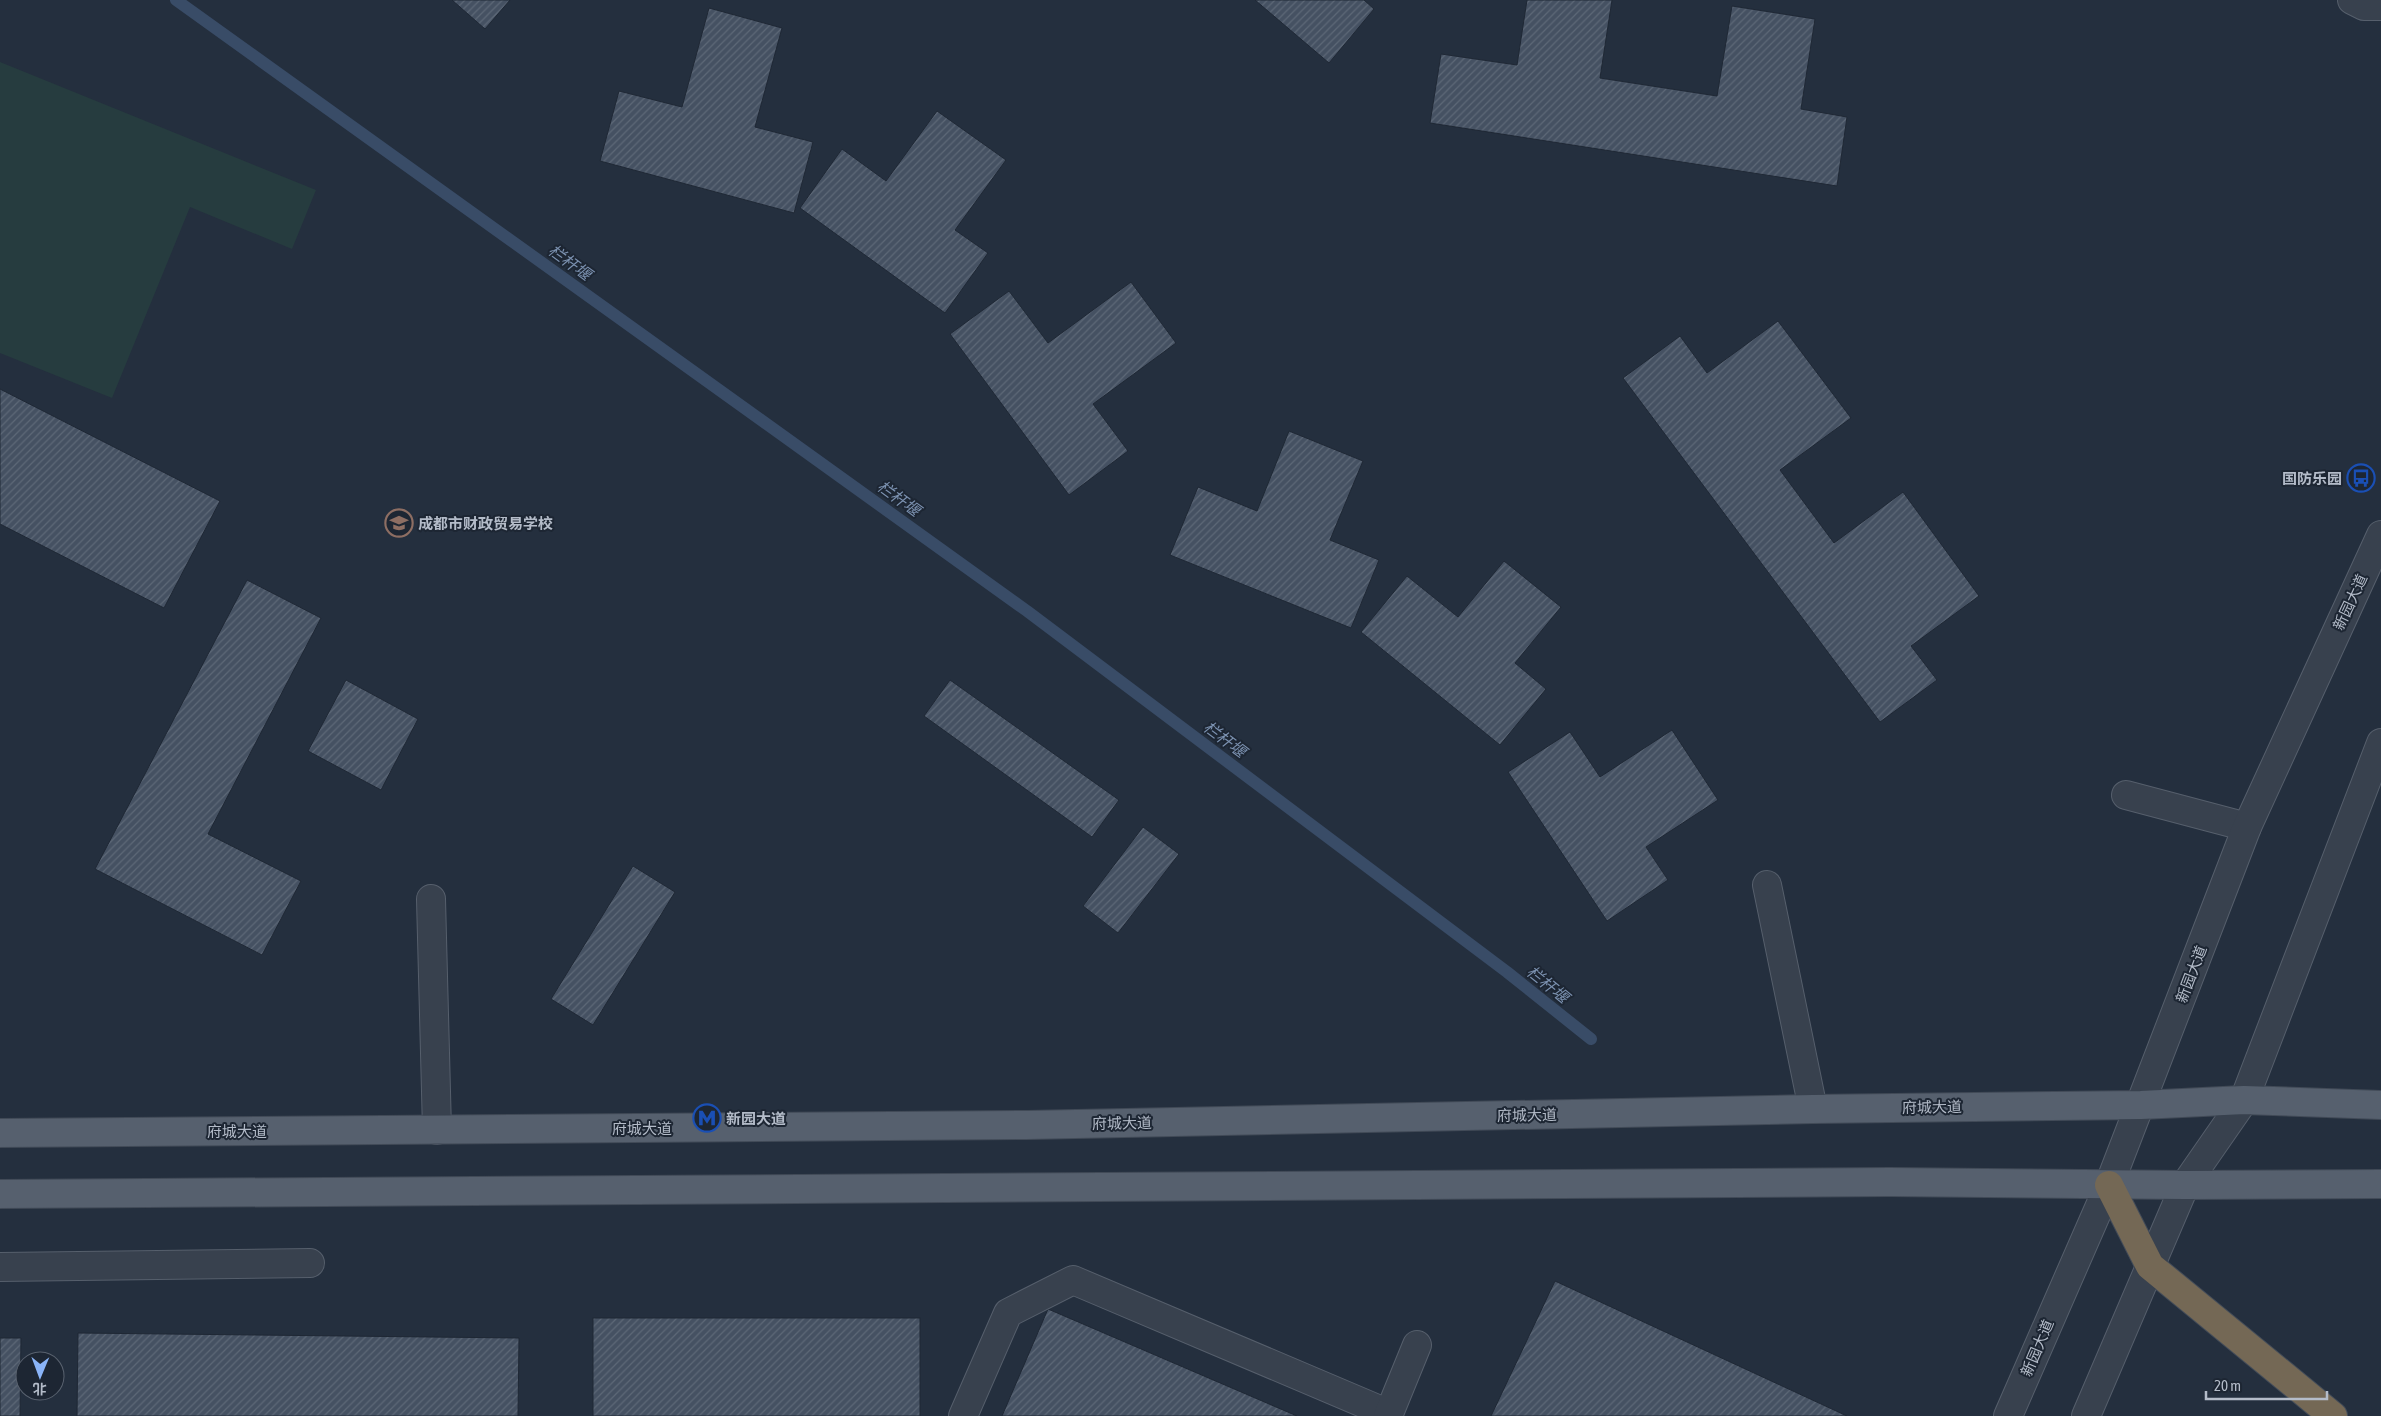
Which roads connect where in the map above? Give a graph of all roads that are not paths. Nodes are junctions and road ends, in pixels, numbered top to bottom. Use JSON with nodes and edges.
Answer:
{"nodes":[{"id":1,"x":2352,"y":0,"type":"edge"},
{"id":2,"x":2381,"y":6,"type":"edge"},
{"id":3,"x":2381,"y":535,"type":"edge"},
{"id":4,"x":2381,"y":743,"type":"edge"},
{"id":5,"x":2126,"y":795,"type":"dead end"},
{"id":6,"x":2247,"y":827,"type":"junction"},
{"id":7,"x":1767,"y":885,"type":"dead end"},
{"id":8,"x":431,"y":899,"type":"dead end"},
{"id":9,"x":2244,"y":1100,"type":"junction"},
{"id":10,"x":2141,"y":1105,"type":"junction"},
{"id":11,"x":2381,"y":1105,"type":"edge"},
{"id":12,"x":1813,"y":1109,"type":"junction"},
{"id":13,"x":437,"y":1130,"type":"junction"},
{"id":14,"x":0,"y":1133,"type":"edge"},
{"id":15,"x":2109,"y":1184,"type":"junction"},
{"id":16,"x":2381,"y":1184,"type":"edge"},
{"id":17,"x":2185,"y":1185,"type":"junction"},
{"id":18,"x":0,"y":1194,"type":"edge"},
{"id":19,"x":310,"y":1263,"type":"dead end"},
{"id":20,"x":2150,"y":1266,"type":"junction"},
{"id":21,"x":0,"y":1267,"type":"edge"},
{"id":22,"x":1417,"y":1345,"type":"dead end"},
{"id":23,"x":1389,"y":1415,"type":"edge"},
{"id":24,"x":963,"y":1416,"type":"edge"},
{"id":25,"x":2008,"y":1416,"type":"edge"},
{"id":26,"x":2086,"y":1416,"type":"edge"},
{"id":27,"x":2334,"y":1416,"type":"edge"}],
"edges":[{"from":1,"to":2,"type":"street"},
{"from":3,"to":6,"type":"street","name":"新园大道"},
{"from":4,"to":9,"type":"street"},
{"from":5,"to":6,"type":"street"},
{"from":6,"to":10,"type":"street","name":"新园大道"},
{"from":7,"to":12,"type":"street"},
{"from":8,"to":13,"type":"street"},
{"from":9,"to":10,"type":"main road","name":"府城大道"},
{"from":9,"to":11,"type":"main road","name":"府城大道"},
{"from":9,"to":17,"type":"street"},
{"from":10,"to":12,"type":"main road","name":"府城大道"},
{"from":10,"to":15,"type":"street","name":"新园大道"},
{"from":12,"to":13,"type":"main road","name":"府城大道"},
{"from":13,"to":14,"type":"main road","name":"府城大道"},
{"from":15,"to":17,"type":"main road"},
{"from":15,"to":18,"type":"main road"},
{"from":15,"to":20,"type":"highway"},
{"from":15,"to":25,"type":"street","name":"新园大道"},
{"from":16,"to":17,"type":"main road"},
{"from":17,"to":20,"type":"street"},
{"from":19,"to":21,"type":"street"},
{"from":20,"to":26,"type":"street"},
{"from":20,"to":27,"type":"highway"},
{"from":22,"to":23,"type":"street"},
{"from":23,"to":24,"type":"street"}]}
